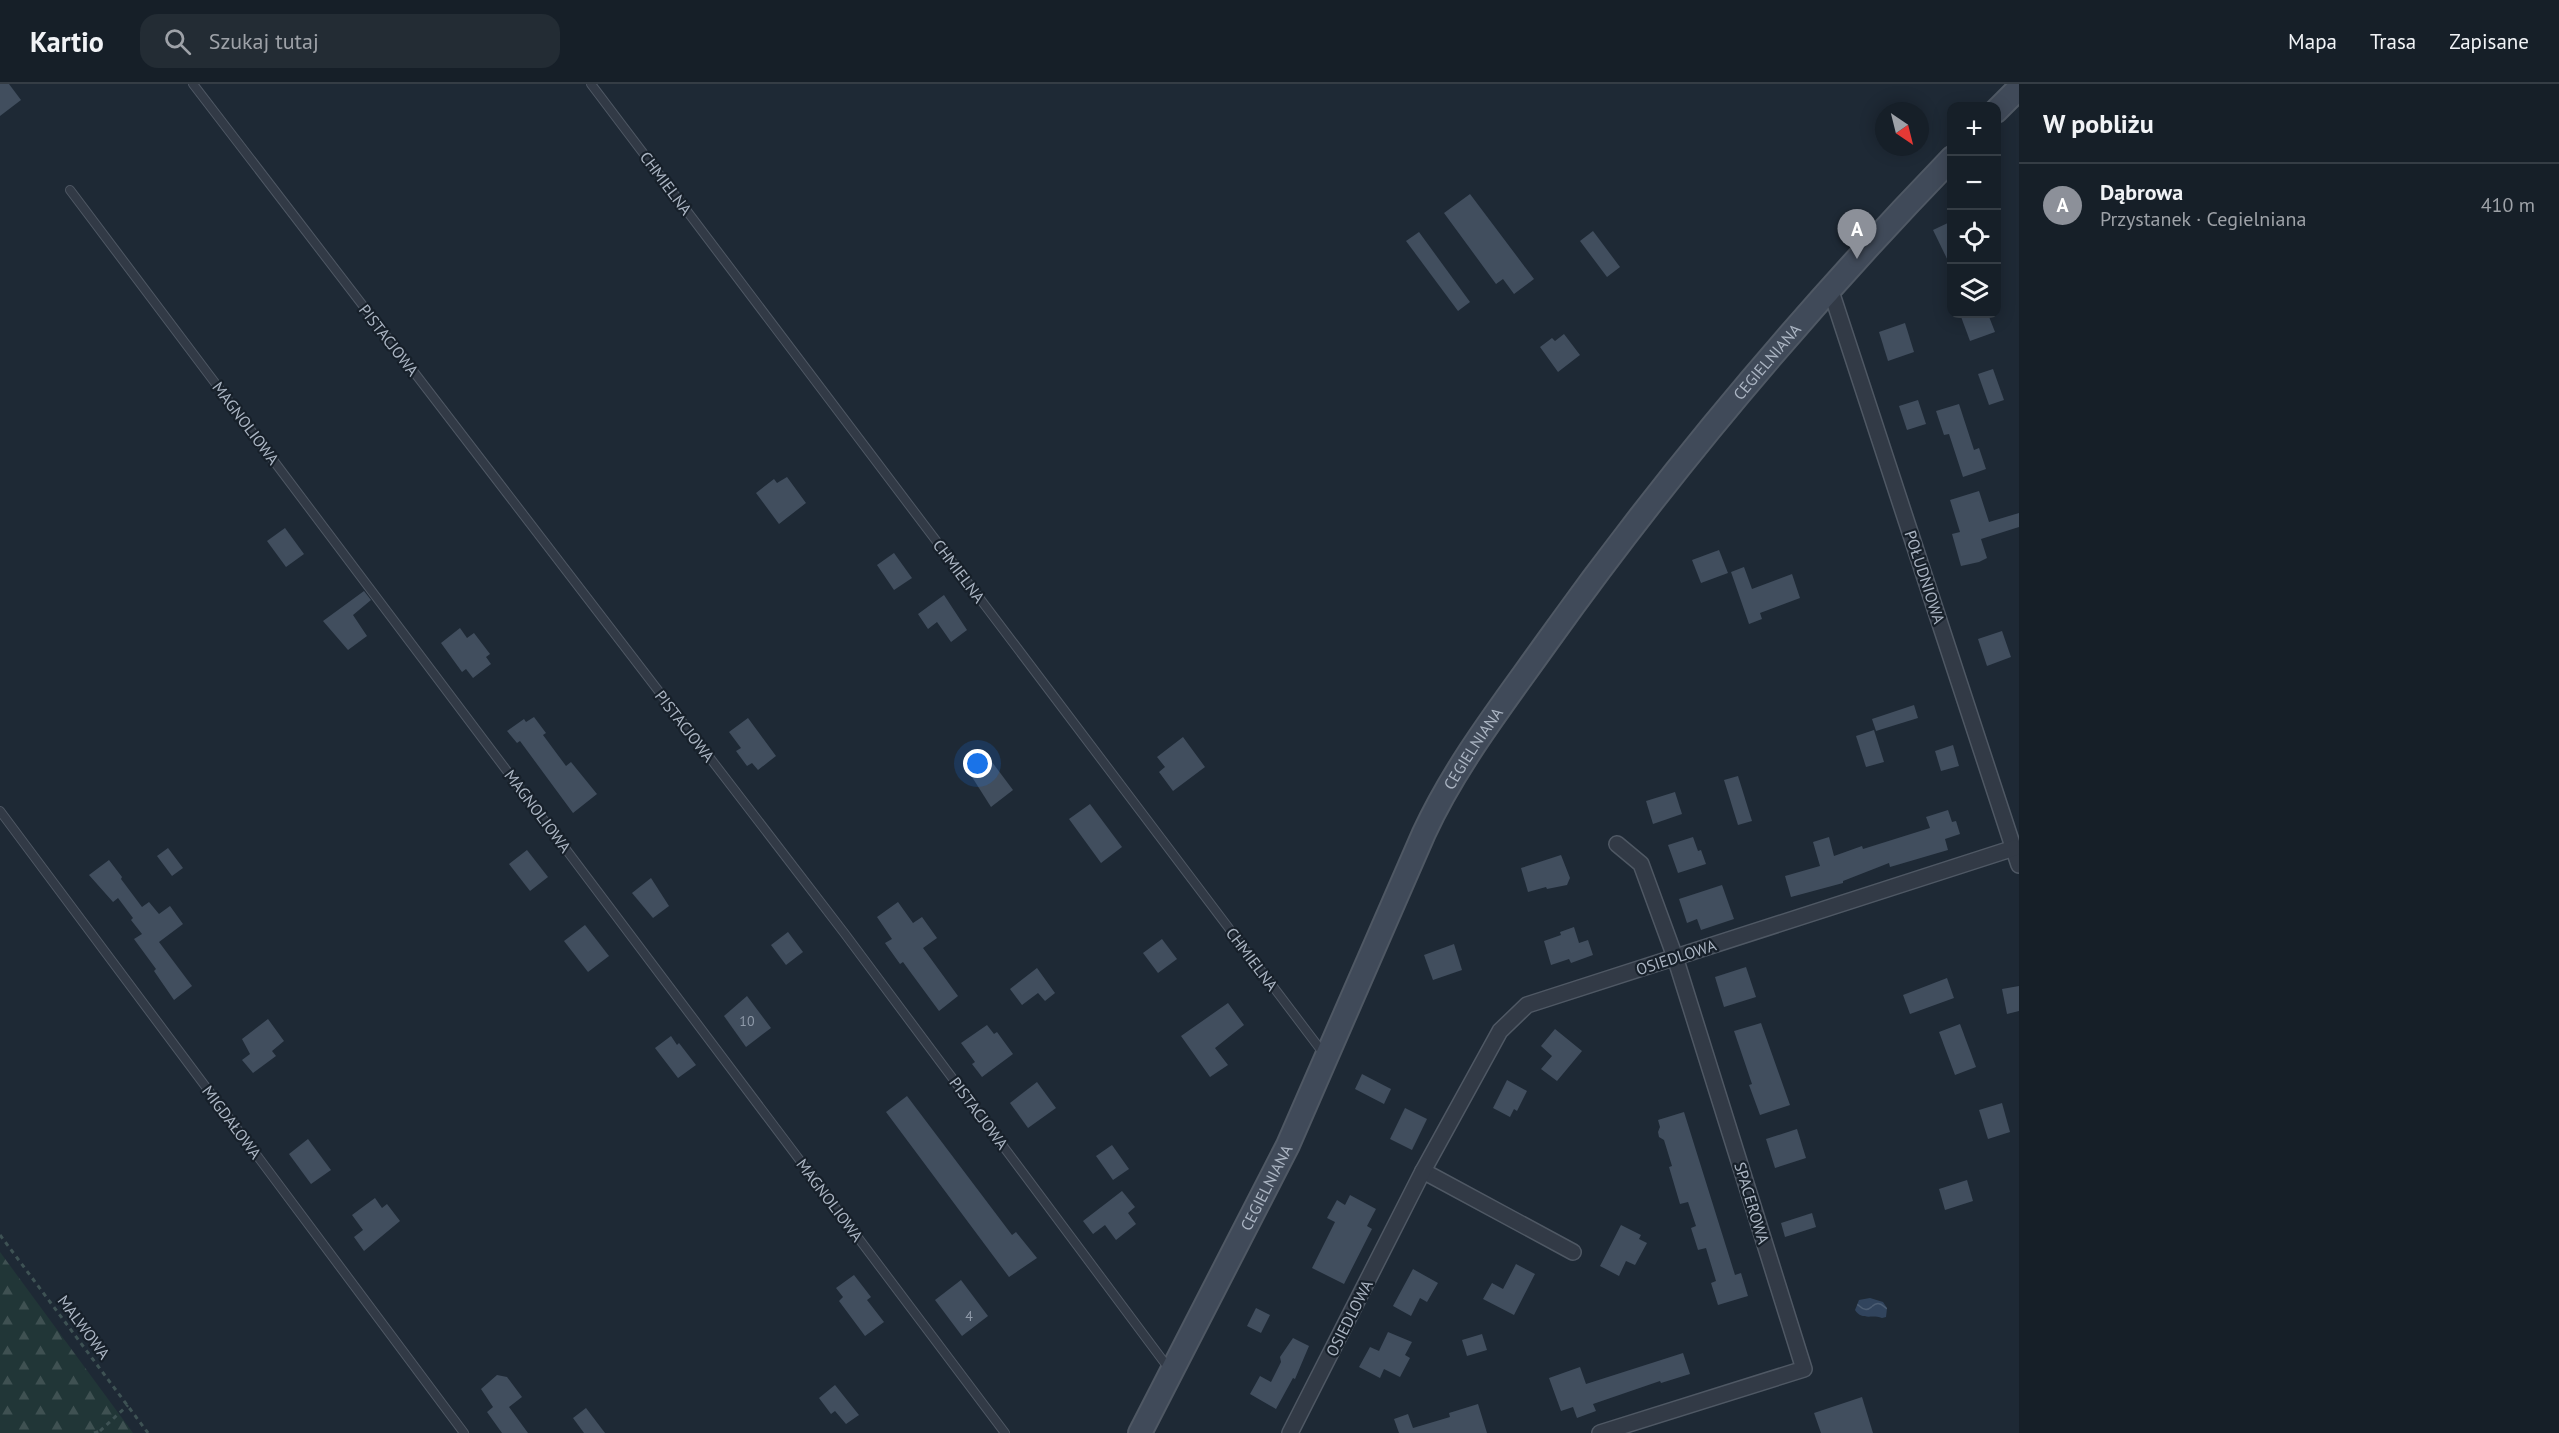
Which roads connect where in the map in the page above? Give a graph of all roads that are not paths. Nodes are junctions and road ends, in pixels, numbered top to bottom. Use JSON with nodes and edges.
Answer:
{"nodes":[{"id":1,"x":193,"y":84,"type":"edge"},
{"id":2,"x":591,"y":84,"type":"edge"},
{"id":3,"x":2019,"y":88,"type":"edge"},
{"id":4,"x":2001,"y":106,"type":"edge"},
{"id":5,"x":1947,"y":163,"type":"edge"},
{"id":6,"x":70,"y":190,"type":"dead end"},
{"id":7,"x":1830,"y":288,"type":"junction"},
{"id":8,"x":0,"y":812,"type":"edge"},
{"id":9,"x":2012,"y":819,"type":"edge"},
{"id":10,"x":1617,"y":844,"type":"dead end"},
{"id":11,"x":2013,"y":848,"type":"junction"},
{"id":12,"x":2019,"y":865,"type":"edge"},
{"id":13,"x":1675,"y":957,"type":"junction"},
{"id":14,"x":1327,"y":1058,"type":"junction"},
{"id":15,"x":1423,"y":1171,"type":"junction"},
{"id":16,"x":1573,"y":1252,"type":"dead end"},
{"id":17,"x":1172,"y":1372,"type":"junction"},
{"id":18,"x":464,"y":1433,"type":"edge"},
{"id":19,"x":1005,"y":1433,"type":"edge"},
{"id":20,"x":1140,"y":1433,"type":"edge"},
{"id":21,"x":1290,"y":1433,"type":"edge"},
{"id":22,"x":1600,"y":1433,"type":"edge"}],
"edges":[{"from":1,"to":17,"type":"lane","name":"PISTACJOWA"},
{"from":2,"to":14,"type":"lane","name":"CHMIELNA"},
{"from":3,"to":4,"type":"street"},
{"from":5,"to":7,"type":"street","name":"CEGIELNIANA"},
{"from":6,"to":19,"type":"lane","name":"MAGNOLIOWA"},
{"from":7,"to":9,"type":"street","name":"POŁUDNIOWA"},
{"from":7,"to":14,"type":"street","name":"CEGIELNIANA"},
{"from":8,"to":18,"type":"lane","name":"MIGDAŁOWA"},
{"from":9,"to":11,"type":"street","name":"POŁUDNIOWA"},
{"from":10,"to":13,"type":"street","name":"SPACEROWA"},
{"from":11,"to":12,"type":"street","name":"POŁUDNIOWA"},
{"from":11,"to":13,"type":"street","name":"OSIEDLOWA"},
{"from":13,"to":15,"type":"street","name":"OSIEDLOWA"},
{"from":13,"to":22,"type":"street","name":"SPACEROWA"},
{"from":14,"to":17,"type":"street","name":"CEGIELNIANA"},
{"from":15,"to":16,"type":"street"},
{"from":15,"to":21,"type":"street","name":"OSIEDLOWA"},
{"from":17,"to":20,"type":"street","name":"CEGIELNIANA"}]}
